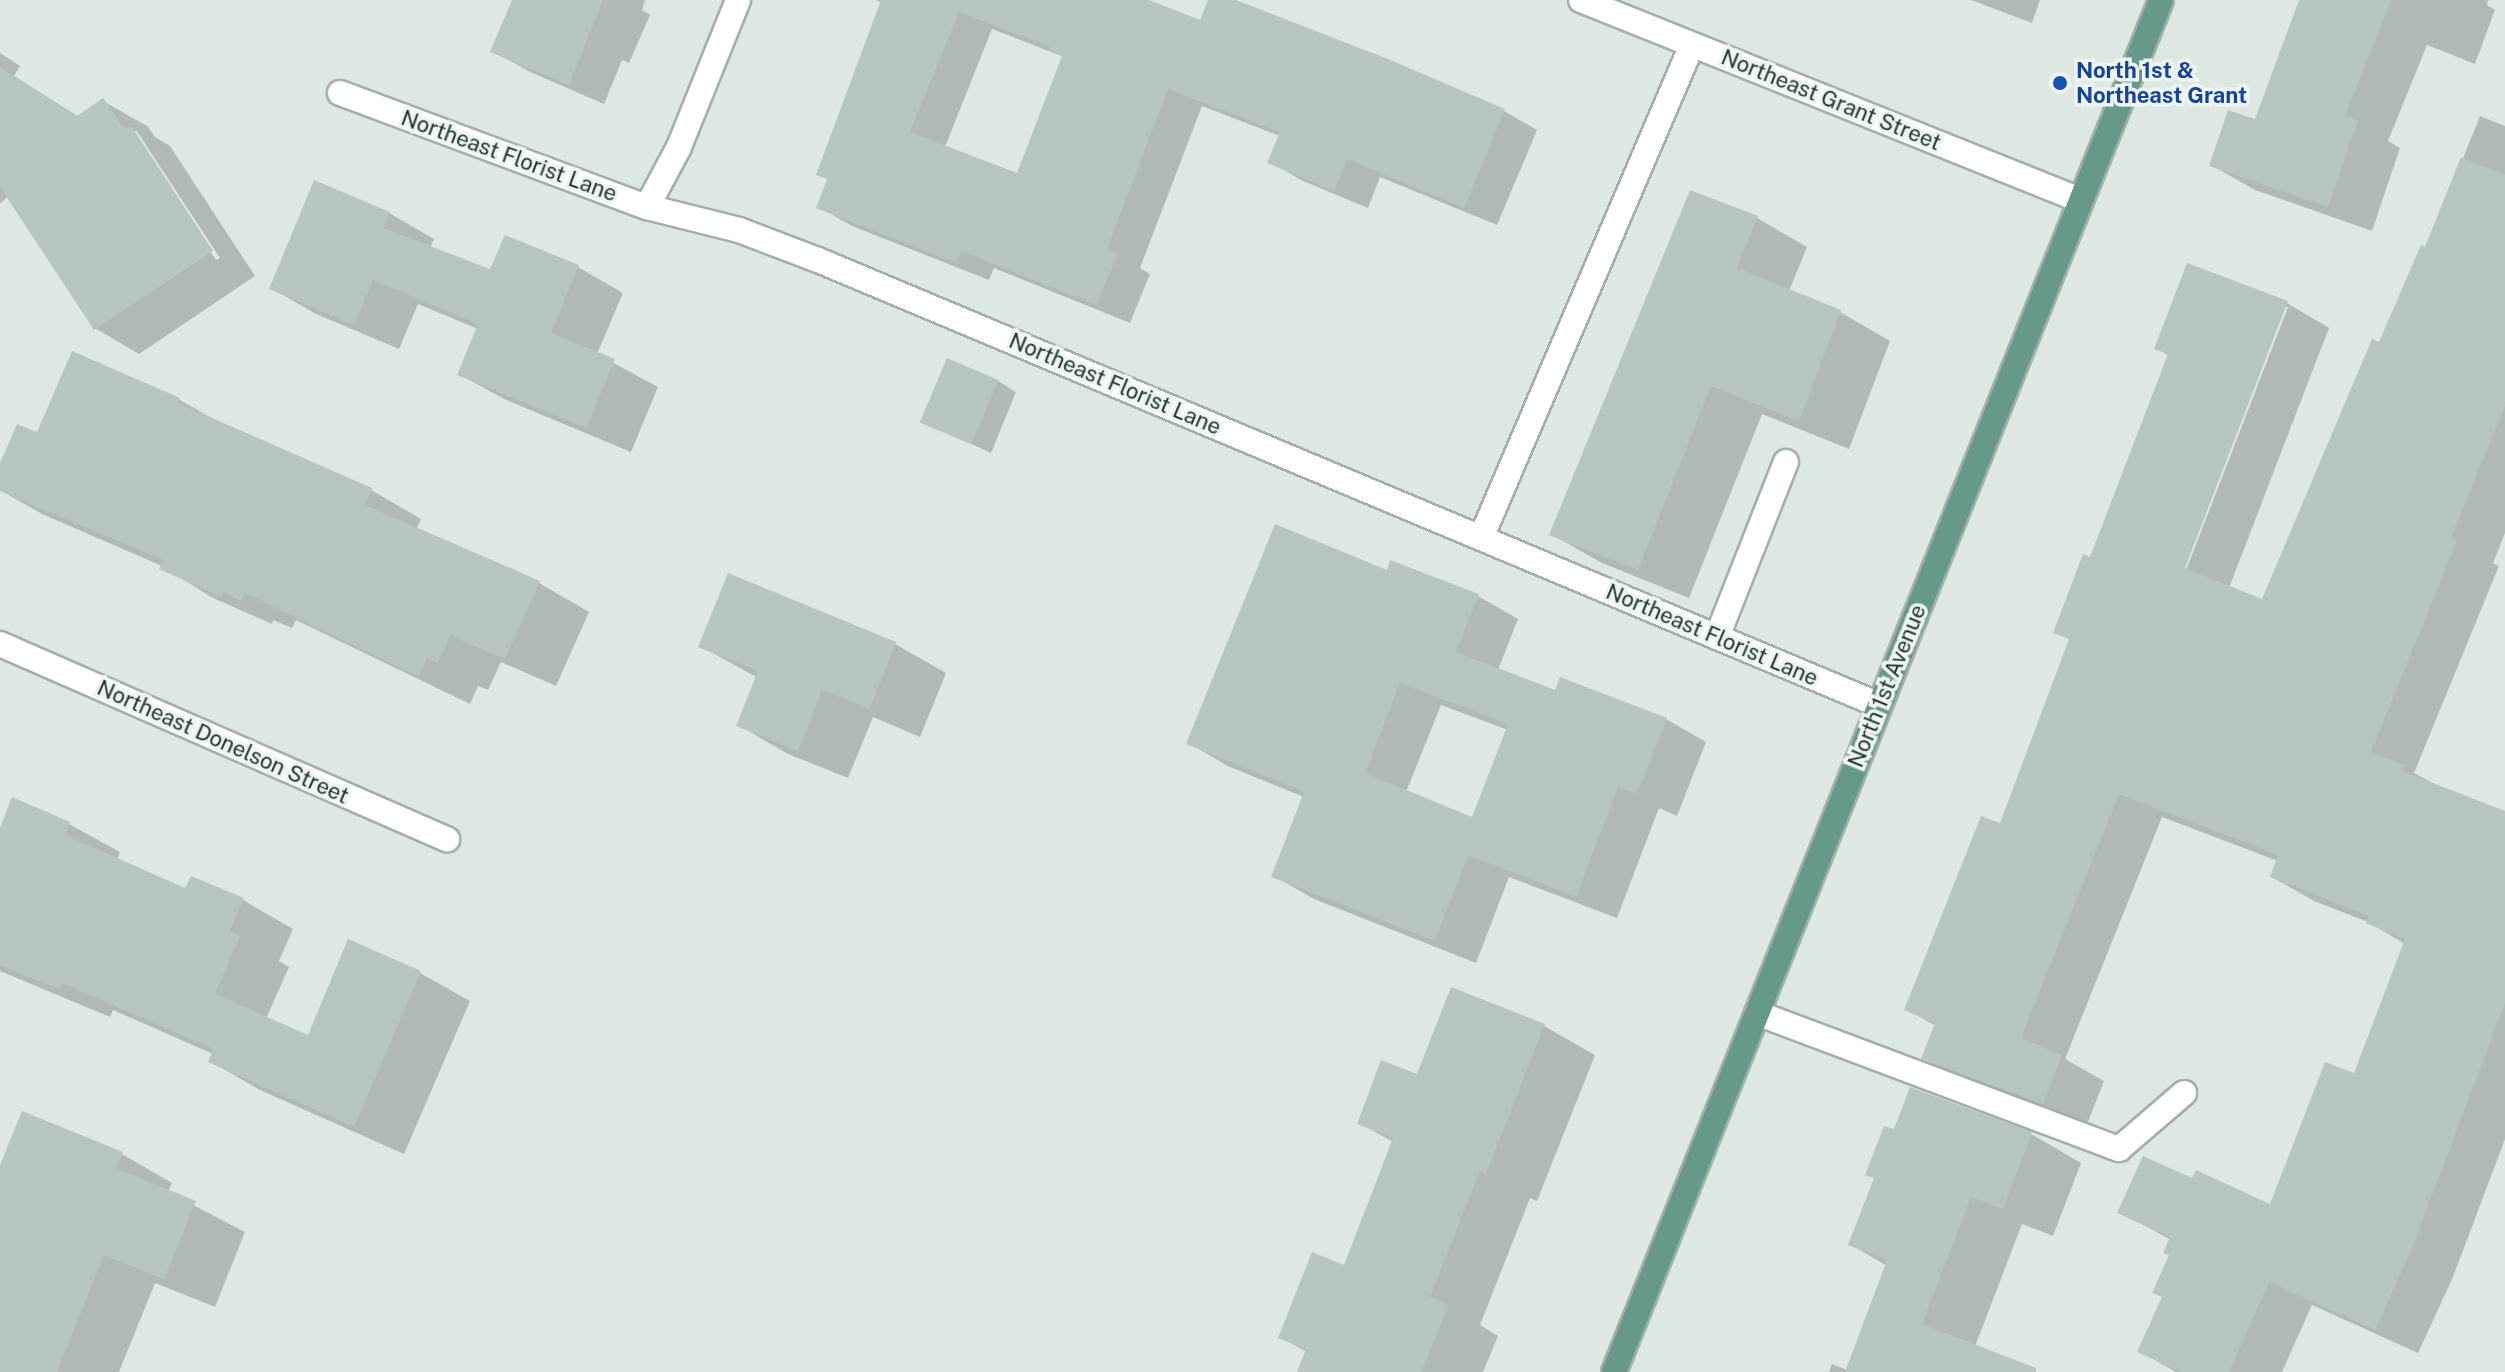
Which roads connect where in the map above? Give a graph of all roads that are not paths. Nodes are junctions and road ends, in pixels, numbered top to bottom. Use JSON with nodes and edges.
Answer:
{"nodes":[{"id":1,"x":738,"y":0,"type":"edge"},
{"id":2,"x":1581,"y":0,"type":"edge"},
{"id":3,"x":2161,"y":0,"type":"edge"},
{"id":4,"x":1692,"y":45,"type":"junction"},
{"id":5,"x":340,"y":93,"type":"dead end"},
{"id":6,"x":2080,"y":200,"type":"junction"},
{"id":7,"x":647,"y":207,"type":"junction"},
{"id":8,"x":1786,"y":462,"type":"dead end"},
{"id":9,"x":1481,"y":538,"type":"junction"},
{"id":10,"x":1717,"y":637,"type":"junction"},
{"id":11,"x":0,"y":644,"type":"edge"},
{"id":12,"x":1879,"y":705,"type":"junction"},
{"id":13,"x":447,"y":839,"type":"dead end"},
{"id":14,"x":1757,"y":1013,"type":"junction"},
{"id":15,"x":2184,"y":1093,"type":"dead end"},
{"id":16,"x":1614,"y":1372,"type":"edge"}],
"edges":[{"from":1,"to":7,"type":"street"},
{"from":2,"to":4,"type":"street","name":"Northeast Grant Street"},
{"from":3,"to":6,"type":"main road","name":"North 1st Avenue"},
{"from":4,"to":6,"type":"street","name":"Northeast Grant Street"},
{"from":4,"to":9,"type":"street"},
{"from":5,"to":7,"type":"street","name":"Northeast Florist Lane"},
{"from":6,"to":12,"type":"main road","name":"North 1st Avenue"},
{"from":7,"to":9,"type":"street","name":"Northeast Florist Lane"},
{"from":8,"to":10,"type":"street"},
{"from":9,"to":10,"type":"street","name":"Northeast Florist Lane"},
{"from":10,"to":12,"type":"street","name":"Northeast Florist Lane"},
{"from":11,"to":13,"type":"street","name":"Northeast Donelson Street"},
{"from":12,"to":14,"type":"main road","name":"North 1st Avenue"},
{"from":14,"to":15,"type":"street"},
{"from":14,"to":16,"type":"main road","name":"North 1st Avenue"}]}
